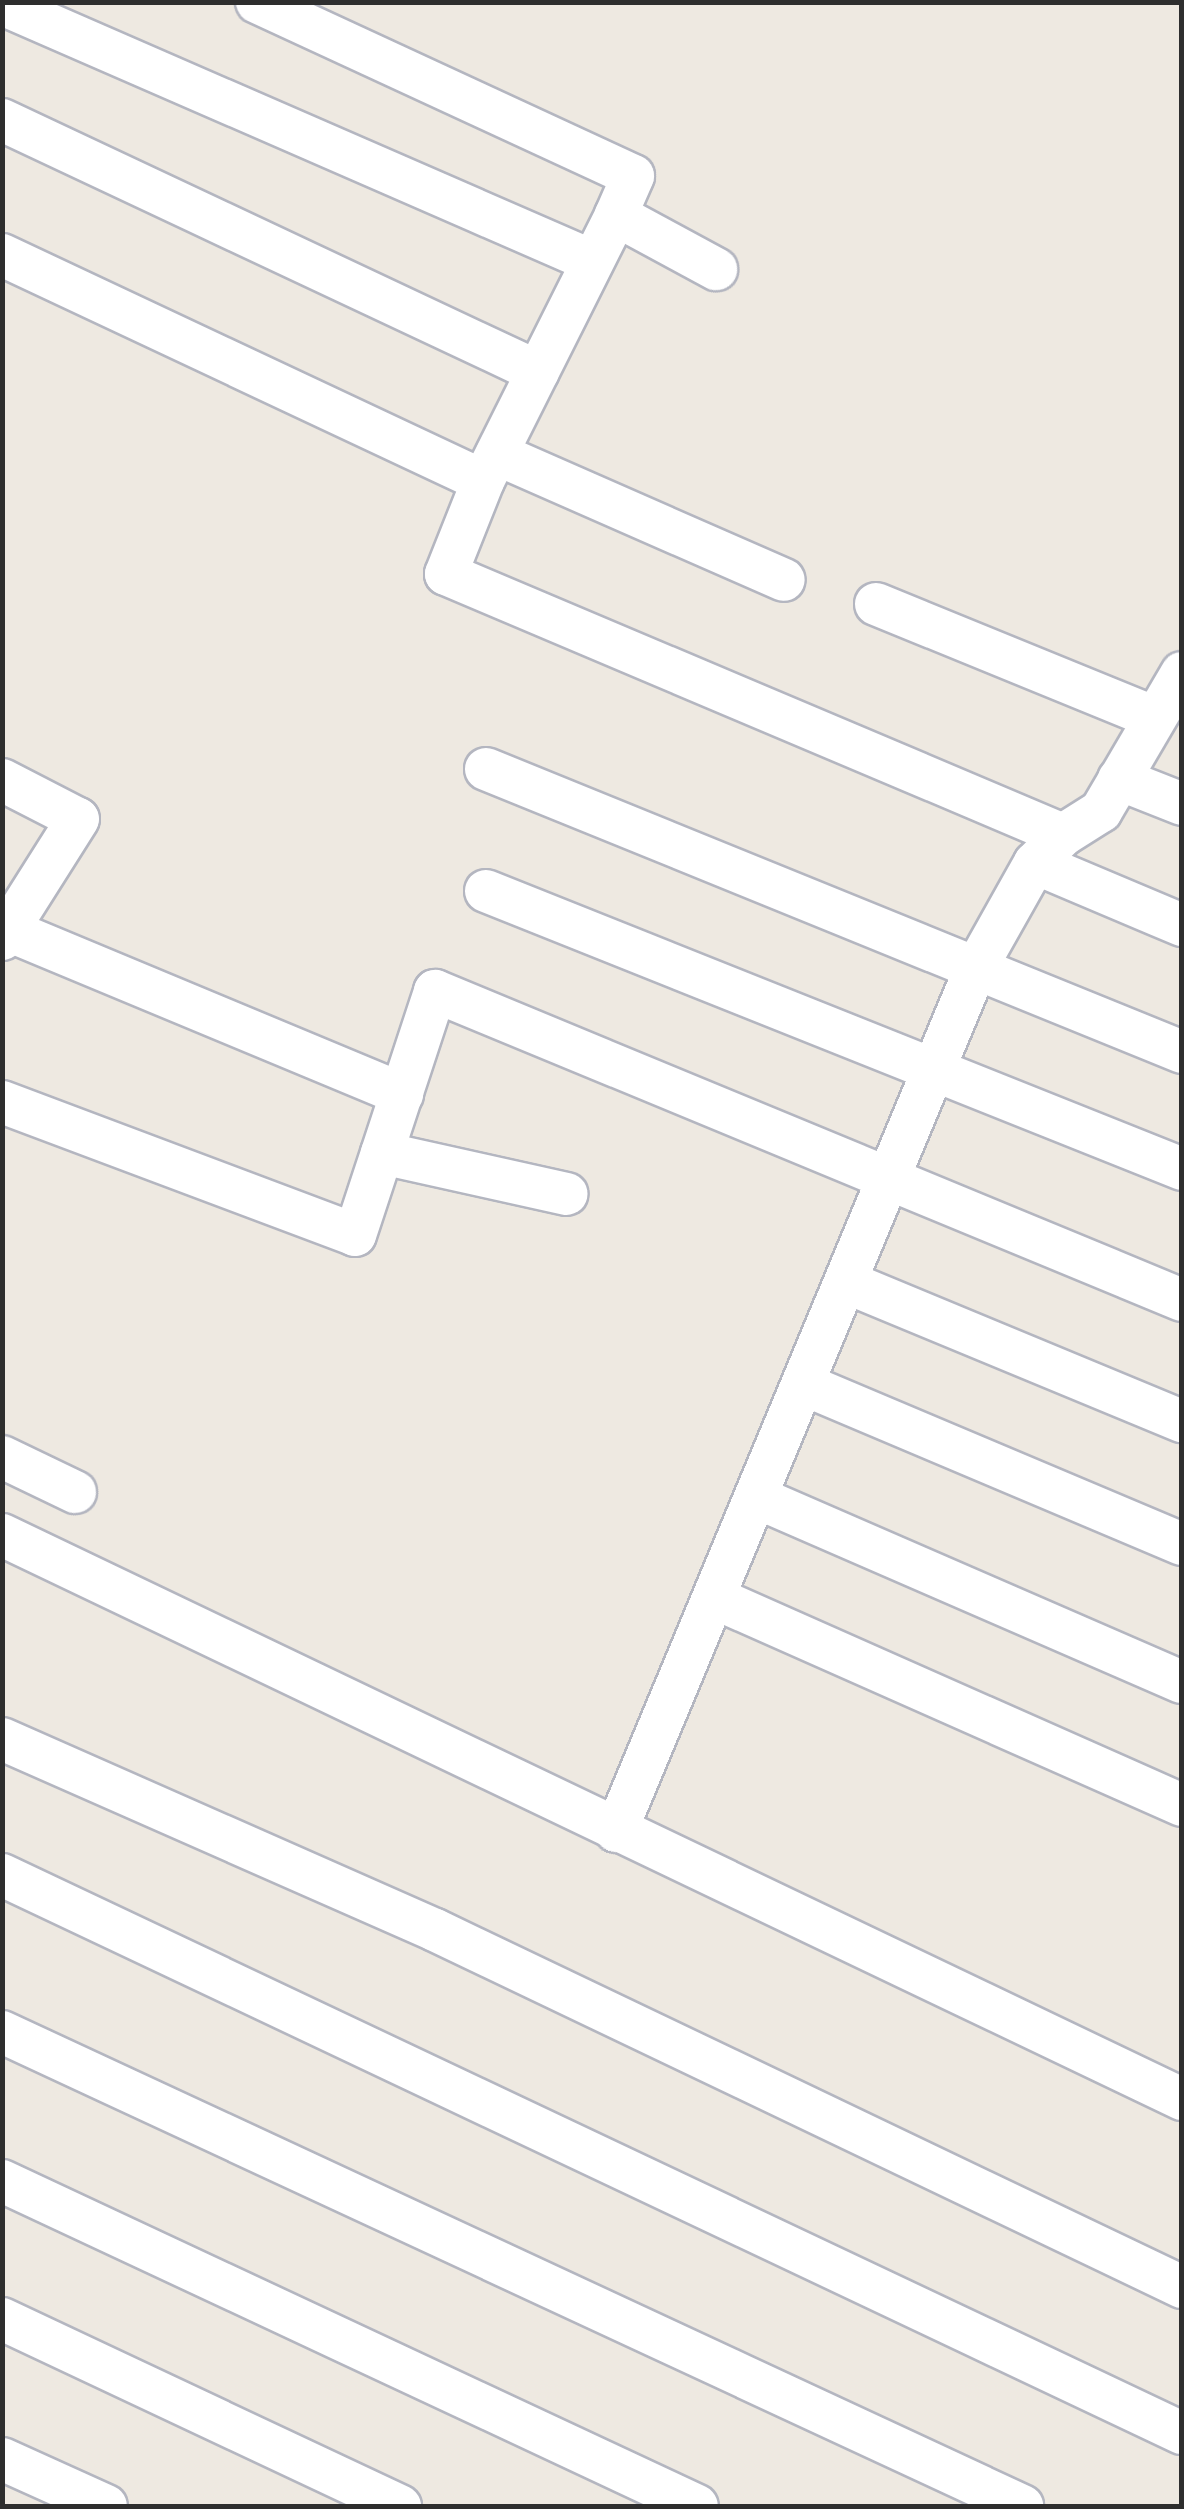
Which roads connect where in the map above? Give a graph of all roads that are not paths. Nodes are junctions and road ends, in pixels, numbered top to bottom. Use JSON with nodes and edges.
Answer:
{"nodes":[{"id":1,"x":256,"y":2,"type":"edge"},
{"id":2,"x":2,"y":4,"type":"edge"},
{"id":3,"x":2,"y":120,"type":"edge"},
{"id":4,"x":616,"y":215,"type":"junction"},
{"id":5,"x":2,"y":255,"type":"edge"},
{"id":6,"x":592,"y":262,"type":"junction"},
{"id":7,"x":716,"y":269,"type":"dead end"},
{"id":8,"x":538,"y":372,"type":"junction"},
{"id":9,"x":490,"y":467,"type":"junction"},
{"id":10,"x":784,"y":580,"type":"dead end"},
{"id":11,"x":876,"y":604,"type":"dead end"},
{"id":12,"x":1182,"y":672,"type":"edge"},
{"id":13,"x":1155,"y":718,"type":"junction"},
{"id":14,"x":486,"y":769,"type":"dead end"},
{"id":15,"x":1120,"y":779,"type":"junction"},
{"id":16,"x":2,"y":780,"type":"edge"},
{"id":17,"x":1182,"y":804,"type":"edge"},
{"id":18,"x":1049,"y":849,"type":"junction"},
{"id":19,"x":486,"y":891,"type":"dead end"},
{"id":20,"x":1182,"y":925,"type":"edge"},
{"id":21,"x":5,"y":935,"type":"edge"},
{"id":22,"x":976,"y":968,"type":"junction"},
{"id":23,"x":1182,"y":1052,"type":"edge"},
{"id":24,"x":934,"y":1070,"type":"junction"},
{"id":25,"x":402,"y":1094,"type":"junction"},
{"id":26,"x":2,"y":1102,"type":"edge"},
{"id":27,"x":382,"y":1154,"type":"junction"},
{"id":28,"x":1182,"y":1170,"type":"edge"},
{"id":29,"x":888,"y":1178,"type":"junction"},
{"id":30,"x":567,"y":1194,"type":"dead end"},
{"id":31,"x":846,"y":1282,"type":"junction"},
{"id":32,"x":1182,"y":1300,"type":"edge"},
{"id":33,"x":803,"y":1384,"type":"junction"},
{"id":34,"x":1182,"y":1421,"type":"edge"},
{"id":35,"x":2,"y":1457,"type":"edge"},
{"id":36,"x":74,"y":1492,"type":"dead end"},
{"id":37,"x":756,"y":1497,"type":"junction"},
{"id":38,"x":2,"y":1535,"type":"edge"},
{"id":39,"x":1182,"y":1544,"type":"edge"},
{"id":40,"x":715,"y":1598,"type":"junction"},
{"id":41,"x":1182,"y":1682,"type":"edge"},
{"id":42,"x":2,"y":1739,"type":"edge"},
{"id":43,"x":1182,"y":1806,"type":"edge"},
{"id":44,"x":616,"y":1831,"type":"junction"},
{"id":45,"x":2,"y":1875,"type":"edge"},
{"id":46,"x":2,"y":2032,"type":"edge"},
{"id":47,"x":1182,"y":2100,"type":"edge"},
{"id":48,"x":2,"y":2181,"type":"edge"},
{"id":49,"x":1182,"y":2287,"type":"edge"},
{"id":50,"x":2,"y":2318,"type":"edge"},
{"id":51,"x":1182,"y":2432,"type":"edge"},
{"id":52,"x":2,"y":2459,"type":"edge"},
{"id":53,"x":106,"y":2506,"type":"edge"},
{"id":54,"x":400,"y":2506,"type":"edge"},
{"id":55,"x":697,"y":2506,"type":"edge"},
{"id":56,"x":1022,"y":2506,"type":"edge"}],
"edges":[{"from":1,"to":4,"type":"street"},
{"from":2,"to":6,"type":"street"},
{"from":3,"to":8,"type":"street"},
{"from":4,"to":6,"type":"street"},
{"from":4,"to":7,"type":"street"},
{"from":5,"to":9,"type":"street"},
{"from":6,"to":8,"type":"street"},
{"from":8,"to":9,"type":"street"},
{"from":9,"to":10,"type":"street"},
{"from":9,"to":18,"type":"street"},
{"from":11,"to":13,"type":"street"},
{"from":12,"to":13,"type":"street"},
{"from":13,"to":15,"type":"street"},
{"from":14,"to":22,"type":"street"},
{"from":15,"to":17,"type":"street"},
{"from":15,"to":18,"type":"street"},
{"from":16,"to":21,"type":"street"},
{"from":18,"to":20,"type":"street"},
{"from":18,"to":22,"type":"street"},
{"from":19,"to":24,"type":"street"},
{"from":21,"to":25,"type":"street"},
{"from":22,"to":23,"type":"street"},
{"from":22,"to":24,"type":"street"},
{"from":24,"to":28,"type":"street"},
{"from":24,"to":29,"type":"street"},
{"from":25,"to":27,"type":"street"},
{"from":25,"to":29,"type":"street"},
{"from":26,"to":27,"type":"street"},
{"from":27,"to":30,"type":"street"},
{"from":29,"to":31,"type":"street"},
{"from":29,"to":32,"type":"street"},
{"from":31,"to":33,"type":"street"},
{"from":31,"to":34,"type":"street"},
{"from":33,"to":37,"type":"street"},
{"from":33,"to":39,"type":"street"},
{"from":35,"to":36,"type":"street"},
{"from":37,"to":40,"type":"street"},
{"from":37,"to":41,"type":"street"},
{"from":38,"to":44,"type":"street"},
{"from":40,"to":43,"type":"street"},
{"from":40,"to":44,"type":"street"},
{"from":42,"to":49,"type":"street"},
{"from":44,"to":47,"type":"street"},
{"from":45,"to":51,"type":"street"},
{"from":46,"to":56,"type":"street"},
{"from":48,"to":55,"type":"street"},
{"from":50,"to":54,"type":"street"},
{"from":52,"to":53,"type":"street"}]}
